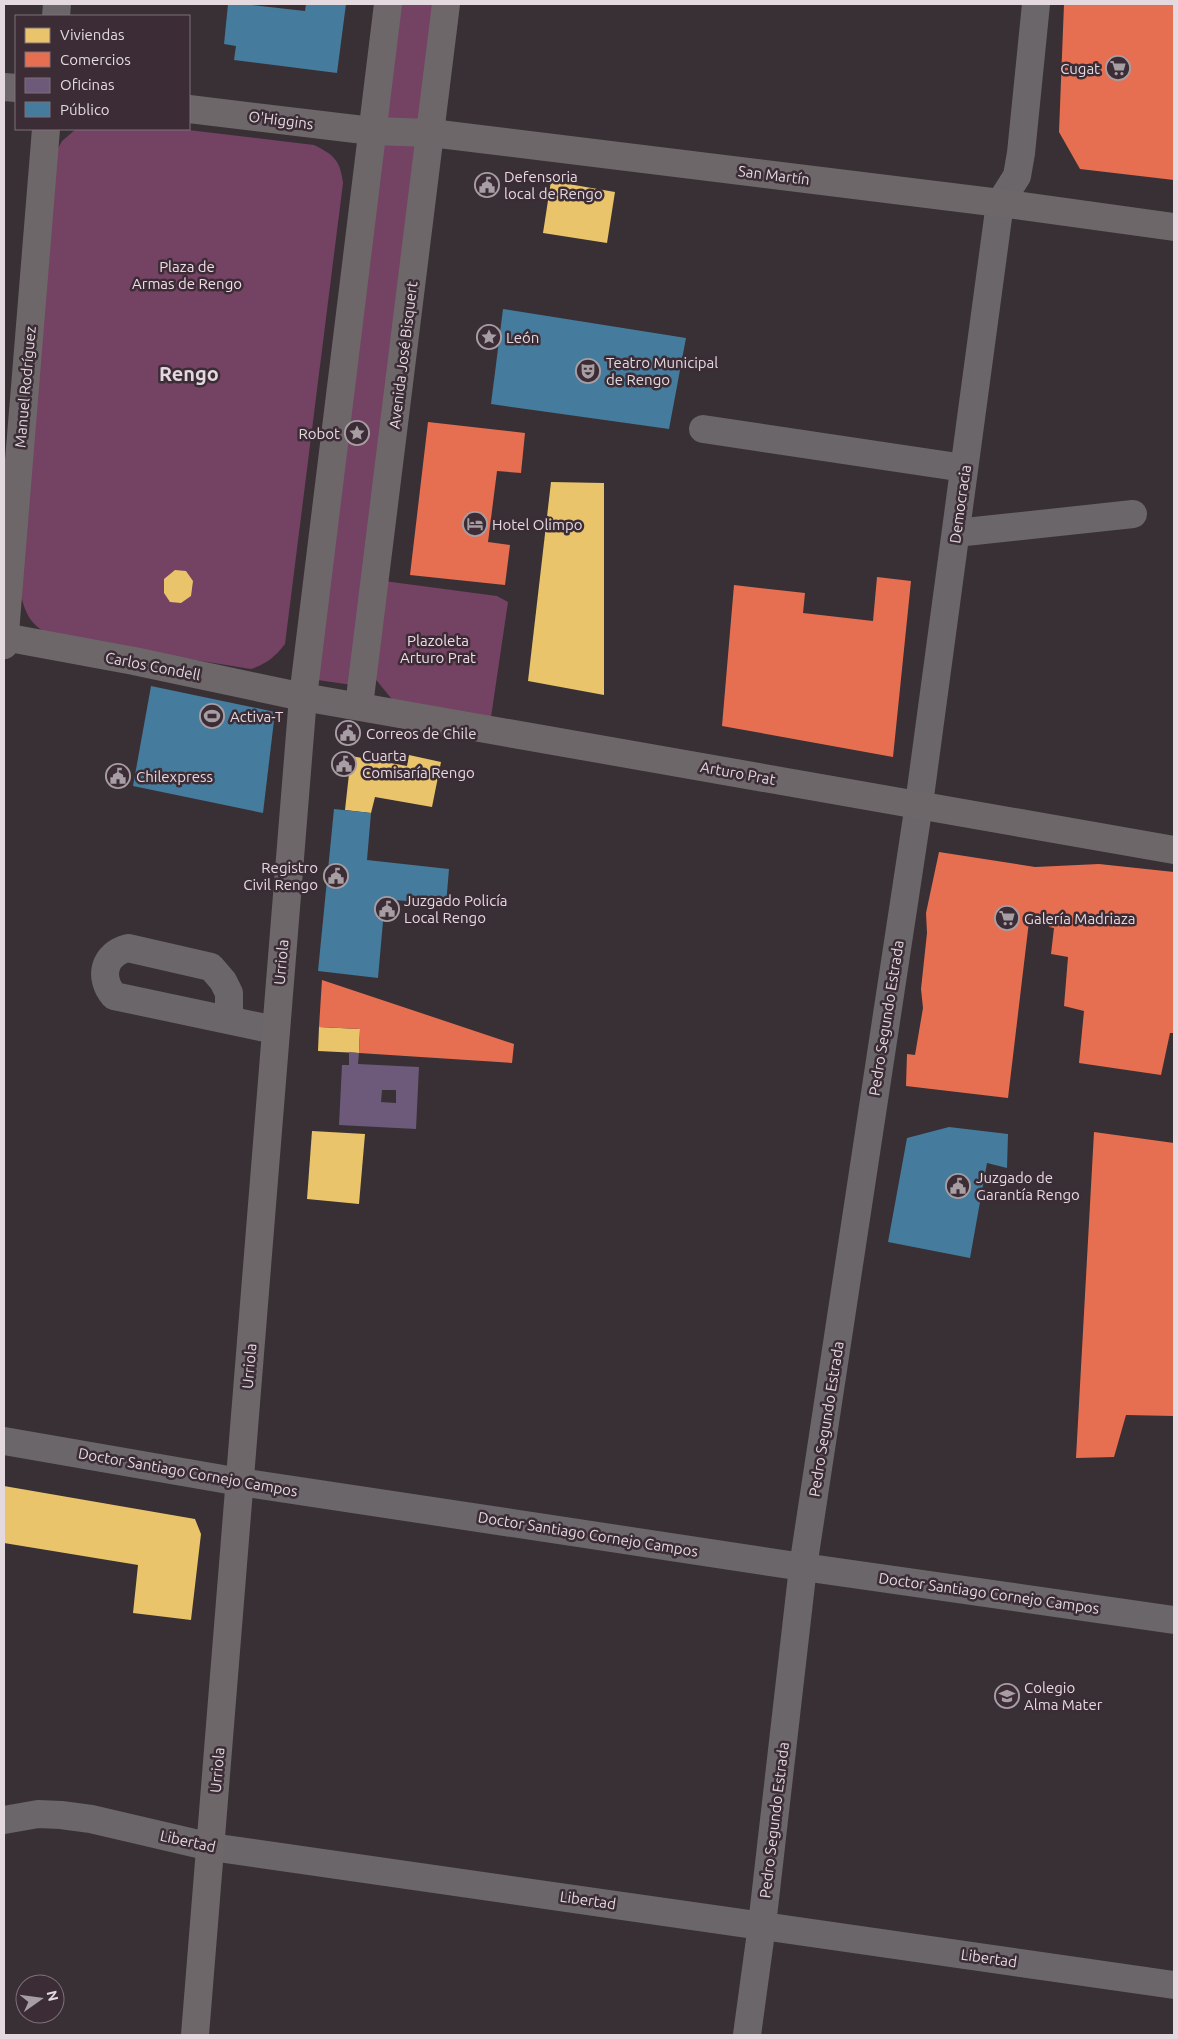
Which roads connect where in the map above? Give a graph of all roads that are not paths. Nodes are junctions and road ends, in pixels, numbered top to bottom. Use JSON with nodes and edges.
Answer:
{"nodes":[{"id":1,"x":388,"y":4,"type":"edge"},
{"id":2,"x":446,"y":4,"type":"edge"},
{"id":3,"x":1036,"y":4,"type":"edge"},
{"id":4,"x":190,"y":109,"type":"edge"},
{"id":5,"x":46,"y":130,"type":"edge"},
{"id":6,"x":372,"y":131,"type":"junction"},
{"id":7,"x":431,"y":133,"type":"junction"},
{"id":8,"x":1000,"y":203,"type":"junction"},
{"id":9,"x":1174,"y":227,"type":"edge"},
{"id":10,"x":703,"y":428,"type":"dead end"},
{"id":11,"x":964,"y":468,"type":"junction"},
{"id":12,"x":1133,"y":514,"type":"dead end"},
{"id":13,"x":956,"y":532,"type":"junction"},
{"id":14,"x":4,"y":638,"type":"edge"},
{"id":15,"x":4,"y":645,"type":"edge"},
{"id":16,"x":302,"y":697,"type":"junction"},
{"id":17,"x":359,"y":706,"type":"junction"},
{"id":18,"x":919,"y":804,"type":"junction"},
{"id":19,"x":1174,"y":850,"type":"edge"},
{"id":20,"x":229,"y":1020,"type":"dead end"},
{"id":21,"x":276,"y":1030,"type":"junction"},
{"id":22,"x":4,"y":1440,"type":"edge"},
{"id":23,"x":240,"y":1482,"type":"junction"},
{"id":24,"x":803,"y":1567,"type":"junction"},
{"id":25,"x":1174,"y":1620,"type":"edge"},
{"id":26,"x":4,"y":1820,"type":"edge"},
{"id":27,"x":211,"y":1847,"type":"junction"},
{"id":28,"x":762,"y":1925,"type":"junction"},
{"id":29,"x":1174,"y":1985,"type":"edge"},
{"id":30,"x":195,"y":2035,"type":"edge"},
{"id":31,"x":747,"y":2035,"type":"edge"}],
"edges":[{"from":1,"to":6,"type":"main road"},
{"from":2,"to":7,"type":"main road","name":"Avenida José Bisquert"},
{"from":3,"to":8,"type":"street"},
{"from":4,"to":6,"type":"main road","name":"O'Higgins"},
{"from":5,"to":14,"type":"main road","name":"Manuel Rodríguez"},
{"from":6,"to":7,"type":"main road","name":"San Martín"},
{"from":6,"to":16,"type":"main road"},
{"from":7,"to":8,"type":"main road","name":"San Martín"},
{"from":7,"to":17,"type":"main road","name":"Avenida José Bisquert"},
{"from":8,"to":9,"type":"main road","name":"San Martín"},
{"from":8,"to":11,"type":"street","name":"Democracia"},
{"from":10,"to":11,"type":"street"},
{"from":11,"to":13,"type":"street","name":"Democracia"},
{"from":12,"to":13,"type":"street"},
{"from":13,"to":18,"type":"street","name":"Democracia"},
{"from":14,"to":15,"type":"main road","name":"Manuel Rodríguez"},
{"from":14,"to":16,"type":"main road","name":"Carlos Condell"},
{"from":16,"to":17,"type":"main road","name":"Arturo Prat"},
{"from":16,"to":21,"type":"main road","name":"Urriola"},
{"from":17,"to":18,"type":"main road","name":"Arturo Prat"},
{"from":18,"to":19,"type":"main road","name":"Arturo Prat"},
{"from":18,"to":24,"type":"street","name":"Pedro Segundo Estrada"},
{"from":20,"to":21,"type":"street"},
{"from":21,"to":23,"type":"main road","name":"Urriola"},
{"from":22,"to":23,"type":"street","name":"Doctor Santiago Cornejo Campos"},
{"from":23,"to":24,"type":"street","name":"Doctor Santiago Cornejo Campos"},
{"from":23,"to":27,"type":"main road","name":"Urriola"},
{"from":24,"to":25,"type":"street","name":"Doctor Santiago Cornejo Campos"},
{"from":24,"to":28,"type":"street","name":"Pedro Segundo Estrada"},
{"from":26,"to":27,"type":"street","name":"Libertad"},
{"from":27,"to":28,"type":"street","name":"Libertad"},
{"from":27,"to":30,"type":"main road","name":"Urriola"},
{"from":28,"to":29,"type":"street","name":"Libertad"},
{"from":28,"to":31,"type":"street","name":"Pedro Segundo Estrada"}]}
